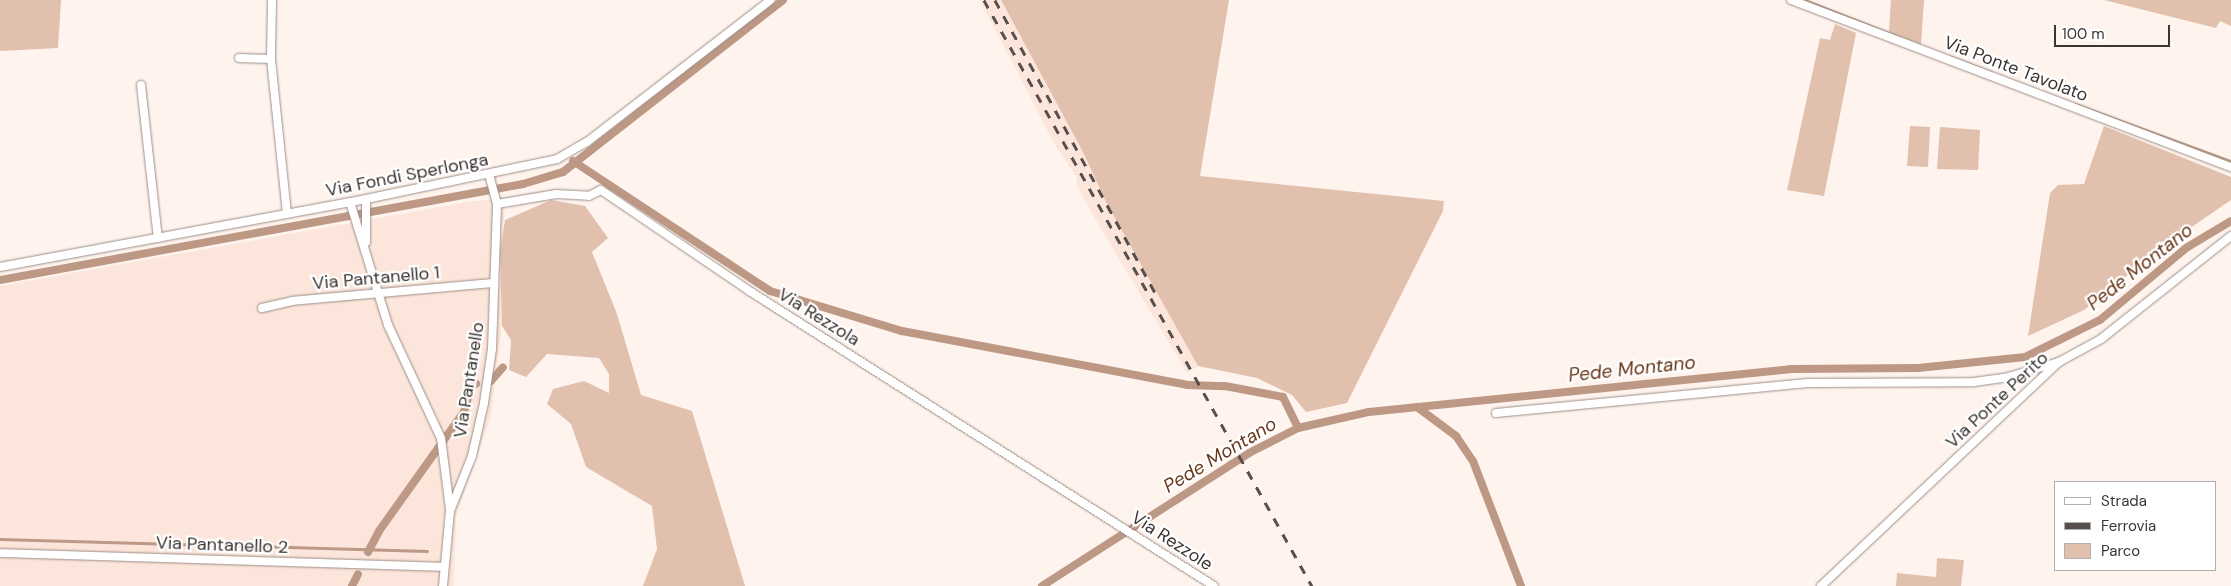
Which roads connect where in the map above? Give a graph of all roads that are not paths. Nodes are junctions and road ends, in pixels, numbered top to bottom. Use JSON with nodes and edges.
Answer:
{"nodes":[{"id":1,"x":272,"y":0,"type":"edge"},
{"id":2,"x":771,"y":0,"type":"edge"},
{"id":3,"x":1791,"y":0,"type":"edge"},
{"id":4,"x":239,"y":58,"type":"dead end"},
{"id":5,"x":271,"y":59,"type":"junction"},
{"id":6,"x":141,"y":85,"type":"dead end"},
{"id":7,"x":2231,"y":166,"type":"edge"},
{"id":8,"x":490,"y":178,"type":"junction"},
{"id":9,"x":366,"y":199,"type":"junction"},
{"id":10,"x":496,"y":201,"type":"junction"},
{"id":11,"x":350,"y":206,"type":"junction"},
{"id":12,"x":287,"y":213,"type":"junction"},
{"id":13,"x":2231,"y":236,"type":"edge"},
{"id":14,"x":158,"y":238,"type":"junction"},
{"id":15,"x":366,"y":247,"type":"junction"},
{"id":16,"x":0,"y":267,"type":"edge"},
{"id":17,"x":494,"y":283,"type":"junction"},
{"id":18,"x":377,"y":292,"type":"junction"},
{"id":19,"x":262,"y":308,"type":"dead end"},
{"id":20,"x":2059,"y":362,"type":"junction"},
{"id":21,"x":1496,"y":413,"type":"dead end"},
{"id":22,"x":450,"y":511,"type":"junction"},
{"id":23,"x":1114,"y":521,"type":"joint"},
{"id":24,"x":0,"y":553,"type":"edge"},
{"id":25,"x":444,"y":566,"type":"junction"},
{"id":26,"x":443,"y":586,"type":"edge"},
{"id":27,"x":1214,"y":586,"type":"edge"},
{"id":28,"x":1821,"y":586,"type":"edge"}],
"edges":[{"from":1,"to":5,"type":"street"},
{"from":2,"to":8,"type":"street","name":"Via Fondi Sperlonga"},
{"from":3,"to":7,"type":"street","name":"Via Ponte Tavolato"},
{"from":4,"to":5,"type":"street"},
{"from":5,"to":12,"type":"street"},
{"from":6,"to":14,"type":"street"},
{"from":8,"to":9,"type":"street","name":"Via Fondi Sperlonga"},
{"from":8,"to":10,"type":"street","name":"Via Pantanello"},
{"from":9,"to":11,"type":"street","name":"Via Fondi Sperlonga"},
{"from":9,"to":15,"type":"street"},
{"from":10,"to":17,"type":"street","name":"Via Pantanello"},
{"from":10,"to":23,"type":"street","name":"Via Rezzola"},
{"from":11,"to":12,"type":"street","name":"Via Fondi Sperlonga"},
{"from":11,"to":15,"type":"street"},
{"from":12,"to":14,"type":"street","name":"Via Fondi Sperlonga"},
{"from":13,"to":20,"type":"street","name":"Via Ponte Perito"},
{"from":14,"to":16,"type":"street","name":"Via Fondi Sperlonga"},
{"from":15,"to":18,"type":"street"},
{"from":17,"to":18,"type":"street","name":"Via Pantanello 1"},
{"from":17,"to":22,"type":"street","name":"Via Pantanello"},
{"from":18,"to":19,"type":"street","name":"Via Pantanello 1"},
{"from":18,"to":22,"type":"street"},
{"from":20,"to":21,"type":"street"},
{"from":20,"to":28,"type":"street","name":"Via Ponte Perito"},
{"from":22,"to":25,"type":"street","name":"Via Pantanello"},
{"from":23,"to":27,"type":"street","name":"Via Rezzole"},
{"from":24,"to":25,"type":"street","name":"Via Pantanello 2"},
{"from":25,"to":26,"type":"street","name":"Via Pantanello"}]}
